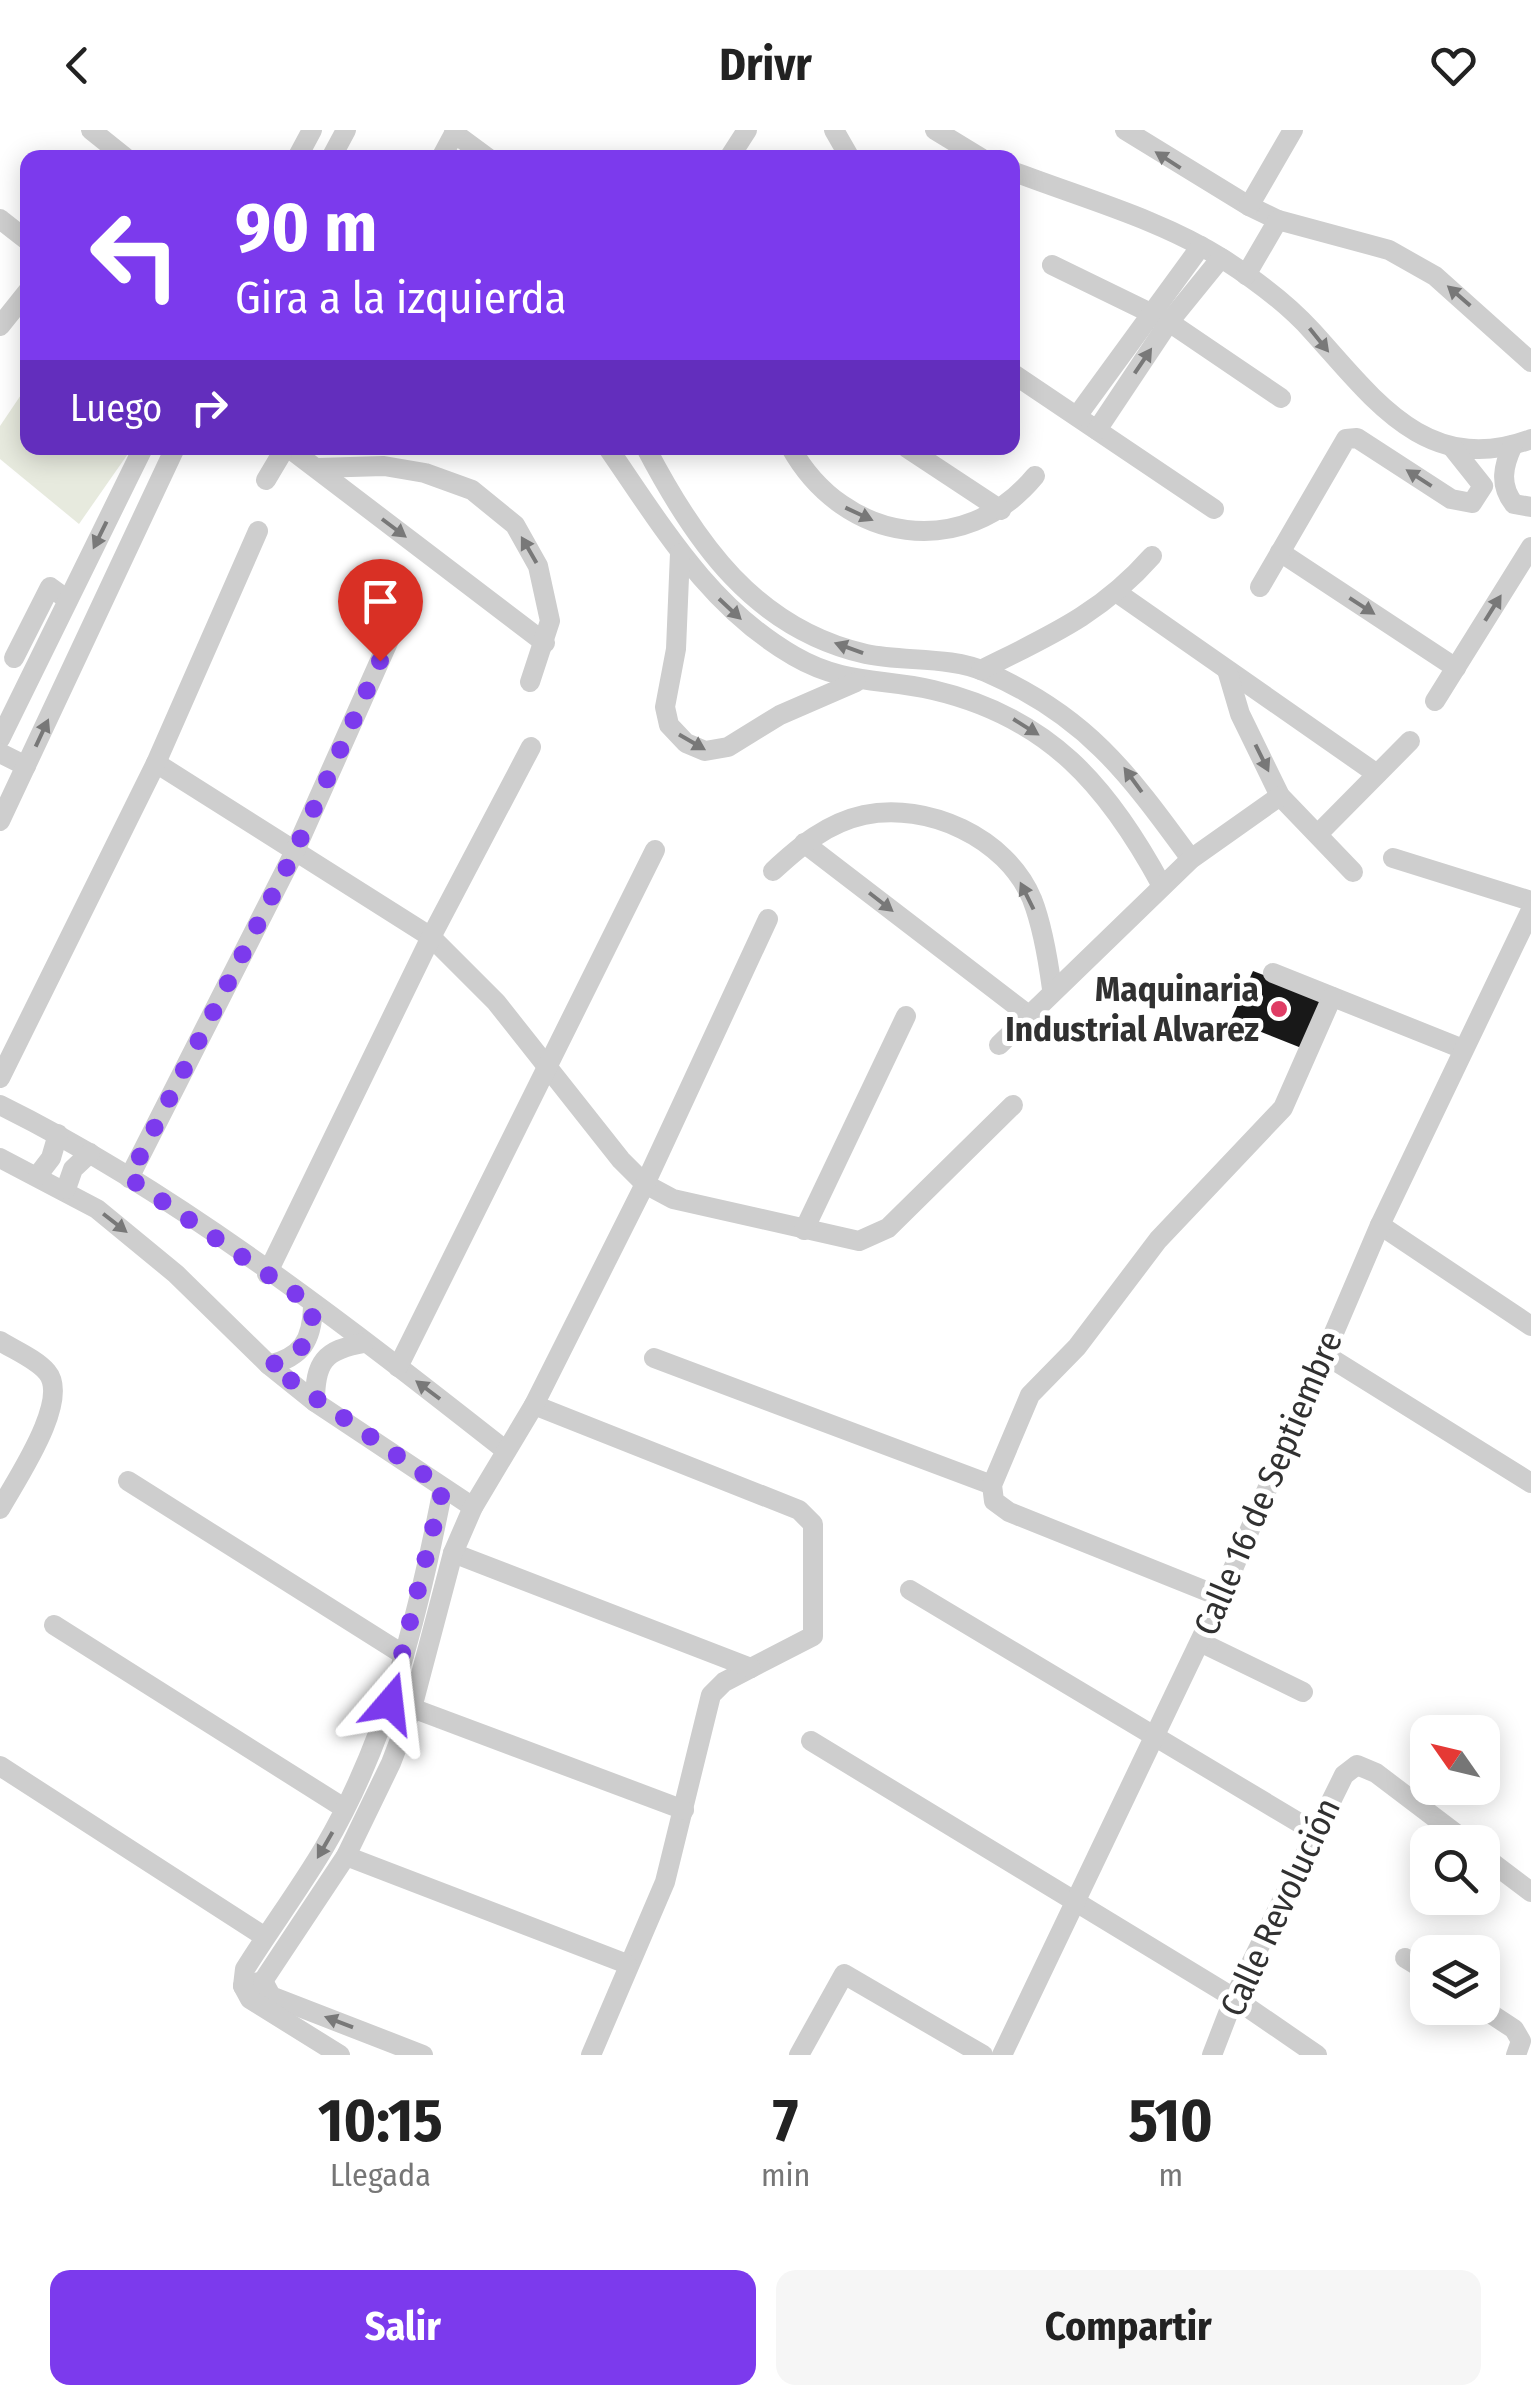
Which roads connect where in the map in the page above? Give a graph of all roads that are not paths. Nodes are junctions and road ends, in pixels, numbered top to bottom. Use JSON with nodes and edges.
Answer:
{"nodes":[{"id":1,"x":91,"y":130,"type":"edge"},
{"id":2,"x":935,"y":130,"type":"edge"},
{"id":3,"x":1125,"y":130,"type":"edge"},
{"id":4,"x":455,"y":131,"type":"edge"},
{"id":5,"x":1286,"y":132,"type":"edge"},
{"id":6,"x":116,"y":150,"type":"edge"},
{"id":7,"x":478,"y":150,"type":"edge"},
{"id":8,"x":968,"y":150,"type":"edge"},
{"id":9,"x":1020,"y":174,"type":"edge"},
{"id":10,"x":1249,"y":206,"type":"junction"},
{"id":11,"x":0,"y":218,"type":"edge"},
{"id":12,"x":1278,"y":220,"type":"junction"},
{"id":13,"x":20,"y":234,"type":"edge"},
{"id":14,"x":1201,"y":246,"type":"junction"},
{"id":15,"x":1221,"y":258,"type":"junction"},
{"id":16,"x":1052,"y":265,"type":"dead end"},
{"id":17,"x":1246,"y":275,"type":"junction"},
{"id":18,"x":20,"y":302,"type":"edge"},
{"id":19,"x":1150,"y":311,"type":"junction"},
{"id":20,"x":1169,"y":322,"type":"junction"},
{"id":21,"x":0,"y":326,"type":"edge"},
{"id":22,"x":1531,"y":362,"type":"edge"},
{"id":23,"x":1020,"y":377,"type":"edge"},
{"id":24,"x":1281,"y":398,"type":"dead end"},
{"id":25,"x":1077,"y":416,"type":"junction"},
{"id":26,"x":1097,"y":430,"type":"junction"},
{"id":27,"x":1522,"y":442,"type":"edge"},
{"id":28,"x":1452,"y":447,"type":"junction"},
{"id":29,"x":139,"y":455,"type":"edge"},
{"id":30,"x":171,"y":455,"type":"edge"},
{"id":31,"x":282,"y":455,"type":"edge"},
{"id":32,"x":298,"y":455,"type":"edge"},
{"id":33,"x":613,"y":455,"type":"edge"},
{"id":34,"x":650,"y":455,"type":"edge"},
{"id":35,"x":796,"y":455,"type":"edge"},
{"id":36,"x":918,"y":455,"type":"edge"},
{"id":37,"x":317,"y":468,"type":"junction"},
{"id":38,"x":1035,"y":476,"type":"dead end"},
{"id":39,"x":1504,"y":476,"type":"junction"},
{"id":40,"x":1478,"y":478,"type":"junction"},
{"id":41,"x":266,"y":480,"type":"dead end"},
{"id":42,"x":674,"y":502,"type":"junction"},
{"id":43,"x":1531,"y":507,"type":"edge"},
{"id":44,"x":1214,"y":509,"type":"dead end"},
{"id":45,"x":1001,"y":510,"type":"junction"},
{"id":46,"x":654,"y":515,"type":"junction"},
{"id":47,"x":258,"y":531,"type":"dead end"},
{"id":48,"x":1531,"y":547,"type":"edge"},
{"id":49,"x":1280,"y":552,"type":"junction"},
{"id":50,"x":680,"y":553,"type":"junction"},
{"id":51,"x":1152,"y":556,"type":"dead end"},
{"id":52,"x":1260,"y":587,"type":"dead end"},
{"id":53,"x":1119,"y":594,"type":"junction"},
{"id":54,"x":68,"y":600,"type":"junction"},
{"id":55,"x":32,"y":622,"type":"junction"},
{"id":56,"x":394,"y":628,"type":"dead end"},
{"id":57,"x":51,"y":635,"type":"junction"},
{"id":58,"x":545,"y":643,"type":"junction"},
{"id":59,"x":14,"y":658,"type":"dead end"},
{"id":60,"x":913,"y":659,"type":"junction"},
{"id":61,"x":1456,"y":668,"type":"junction"},
{"id":62,"x":981,"y":670,"type":"junction"},
{"id":63,"x":1227,"y":670,"type":"junction"},
{"id":64,"x":530,"y":682,"type":"dead end"},
{"id":65,"x":856,"y":682,"type":"junction"},
{"id":66,"x":910,"y":688,"type":"junction"},
{"id":67,"x":1436,"y":701,"type":"dead end"},
{"id":68,"x":0,"y":740,"type":"edge"},
{"id":69,"x":1410,"y":742,"type":"dead end"},
{"id":70,"x":531,"y":747,"type":"dead end"},
{"id":71,"x":0,"y":753,"type":"edge"},
{"id":72,"x":156,"y":763,"type":"junction"},
{"id":73,"x":26,"y":766,"type":"junction"},
{"id":74,"x":1377,"y":774,"type":"junction"},
{"id":75,"x":1280,"y":796,"type":"junction"},
{"id":76,"x":0,"y":821,"type":"edge"},
{"id":77,"x":1318,"y":834,"type":"junction"},
{"id":78,"x":804,"y":842,"type":"junction"},
{"id":79,"x":655,"y":850,"type":"dead end"},
{"id":80,"x":294,"y":853,"type":"junction"},
{"id":81,"x":1393,"y":858,"type":"dead end"},
{"id":82,"x":1191,"y":859,"type":"junction"},
{"id":83,"x":772,"y":870,"type":"dead end"},
{"id":84,"x":1354,"y":872,"type":"dead end"},
{"id":85,"x":1162,"y":886,"type":"junction"},
{"id":86,"x":1531,"y":901,"type":"edge"},
{"id":87,"x":1531,"y":910,"type":"edge"},
{"id":88,"x":768,"y":919,"type":"dead end"},
{"id":89,"x":431,"y":937,"type":"junction"},
{"id":90,"x":1273,"y":973,"type":"dead end"},
{"id":91,"x":1052,"y":989,"type":"junction"},
{"id":92,"x":1332,"y":997,"type":"junction"},
{"id":93,"x":1027,"y":1014,"type":"junction"},
{"id":94,"x":906,"y":1016,"type":"dead end"},
{"id":95,"x":999,"y":1045,"type":"dead end"},
{"id":96,"x":1463,"y":1050,"type":"junction"},
{"id":97,"x":550,"y":1067,"type":"junction"},
{"id":98,"x":0,"y":1078,"type":"edge"},
{"id":99,"x":0,"y":1105,"type":"edge"},
{"id":100,"x":1013,"y":1106,"type":"dead end"},
{"id":101,"x":58,"y":1134,"type":"junction"},
{"id":102,"x":90,"y":1153,"type":"junction"},
{"id":103,"x":0,"y":1158,"type":"edge"},
{"id":104,"x":38,"y":1175,"type":"junction"},
{"id":105,"x":129,"y":1178,"type":"junction"},
{"id":106,"x":645,"y":1184,"type":"junction"},
{"id":107,"x":66,"y":1189,"type":"junction"},
{"id":108,"x":1380,"y":1225,"type":"junction"},
{"id":109,"x":804,"y":1230,"type":"junction"},
{"id":110,"x":268,"y":1274,"type":"junction"},
{"id":111,"x":313,"y":1306,"type":"junction"},
{"id":112,"x":1531,"y":1326,"type":"edge"},
{"id":113,"x":0,"y":1341,"type":"edge"},
{"id":114,"x":364,"y":1343,"type":"junction"},
{"id":115,"x":1324,"y":1354,"type":"junction"},
{"id":116,"x":654,"y":1358,"type":"dead end"},
{"id":117,"x":269,"y":1365,"type":"junction"},
{"id":118,"x":398,"y":1367,"type":"junction"},
{"id":119,"x":315,"y":1402,"type":"junction"},
{"id":120,"x":534,"y":1405,"type":"junction"},
{"id":121,"x":505,"y":1450,"type":"junction"},
{"id":122,"x":128,"y":1481,"type":"dead end"},
{"id":123,"x":1531,"y":1483,"type":"edge"},
{"id":124,"x":992,"y":1485,"type":"junction"},
{"id":125,"x":443,"y":1488,"type":"junction"},
{"id":126,"x":2,"y":1502,"type":"edge"},
{"id":127,"x":473,"y":1507,"type":"junction"},
{"id":128,"x":454,"y":1553,"type":"junction"},
{"id":129,"x":910,"y":1590,"type":"dead end"},
{"id":130,"x":1222,"y":1597,"type":"junction"},
{"id":131,"x":54,"y":1625,"type":"dead end"},
{"id":132,"x":1200,"y":1642,"type":"junction"},
{"id":133,"x":404,"y":1655,"type":"junction"},
{"id":134,"x":751,"y":1668,"type":"junction"},
{"id":135,"x":1303,"y":1692,"type":"dead end"},
{"id":136,"x":412,"y":1708,"type":"junction"},
{"id":137,"x":1155,"y":1734,"type":"junction"},
{"id":138,"x":811,"y":1741,"type":"dead end"},
{"id":139,"x":370,"y":1754,"type":"junction"},
{"id":140,"x":391,"y":1763,"type":"junction"},
{"id":141,"x":0,"y":1766,"type":"edge"},
{"id":142,"x":344,"y":1808,"type":"junction"},
{"id":143,"x":684,"y":1810,"type":"junction"},
{"id":144,"x":1444,"y":1825,"type":"edge"},
{"id":145,"x":1313,"y":1831,"type":"junction"},
{"id":146,"x":346,"y":1856,"type":"junction"},
{"id":147,"x":1500,"y":1869,"type":"edge"},
{"id":148,"x":1531,"y":1892,"type":"edge"},
{"id":149,"x":1077,"y":1905,"type":"junction"},
{"id":150,"x":265,"y":1937,"type":"junction"},
{"id":151,"x":1405,"y":1958,"type":"dead end"},
{"id":152,"x":1410,"y":1961,"type":"edge"},
{"id":153,"x":628,"y":1964,"type":"junction"},
{"id":154,"x":253,"y":1984,"type":"junction"},
{"id":155,"x":1234,"y":1998,"type":"junction"},
{"id":156,"x":1500,"y":2020,"type":"edge"},
{"id":157,"x":340,"y":2055,"type":"edge"},
{"id":158,"x":423,"y":2055,"type":"edge"},
{"id":159,"x":591,"y":2055,"type":"edge"},
{"id":160,"x":799,"y":2055,"type":"edge"},
{"id":161,"x":983,"y":2055,"type":"edge"},
{"id":162,"x":1002,"y":2055,"type":"edge"},
{"id":163,"x":1212,"y":2055,"type":"edge"},
{"id":164,"x":1317,"y":2055,"type":"edge"},
{"id":165,"x":1516,"y":2055,"type":"edge"}],
"edges":[{"from":1,"to":6,"type":"street"},
{"from":2,"to":8,"type":"street"},
{"from":10,"to":3,"type":"street","one_way":true},
{"from":4,"to":7,"type":"street"},
{"from":5,"to":10,"type":"street"},
{"from":9,"to":14,"type":"street"},
{"from":10,"to":12,"type":"street"},
{"from":11,"to":13,"type":"street"},
{"from":12,"to":17,"type":"street"},
{"from":22,"to":12,"type":"street","one_way":true},
{"from":14,"to":15,"type":"street"},
{"from":14,"to":19,"type":"street"},
{"from":15,"to":17,"type":"street"},
{"from":15,"to":20,"type":"street"},
{"from":16,"to":19,"type":"street"},
{"from":17,"to":28,"type":"street","one_way":true},
{"from":18,"to":21,"type":"street"},
{"from":19,"to":20,"type":"street"},
{"from":19,"to":25,"type":"street"},
{"from":20,"to":24,"type":"street"},
{"from":26,"to":20,"type":"street","one_way":true},
{"from":23,"to":25,"type":"street"},
{"from":25,"to":26,"type":"street"},
{"from":26,"to":44,"type":"street"},
{"from":27,"to":28,"type":"street"},
{"from":27,"to":39,"type":"street"},
{"from":28,"to":40,"type":"street"},
{"from":29,"to":54,"type":"street","one_way":true},
{"from":73,"to":30,"type":"street","one_way":true},
{"from":31,"to":41,"type":"street"},
{"from":32,"to":37,"type":"street"},
{"from":33,"to":46,"type":"street"},
{"from":34,"to":42,"type":"street"},
{"from":35,"to":45,"type":"street","one_way":true},
{"from":36,"to":45,"type":"street"},
{"from":37,"to":58,"type":"street","one_way":true},
{"from":58,"to":37,"type":"street","one_way":true},
{"from":38,"to":45,"type":"street"},
{"from":39,"to":40,"type":"street"},
{"from":39,"to":43,"type":"street"},
{"from":40,"to":49,"type":"street","one_way":true},
{"from":42,"to":46,"type":"street"},
{"from":60,"to":42,"type":"street","one_way":true},
{"from":46,"to":50,"type":"street"},
{"from":47,"to":72,"type":"street"},
{"from":61,"to":48,"type":"street","one_way":true},
{"from":49,"to":52,"type":"street"},
{"from":49,"to":61,"type":"street","one_way":true},
{"from":50,"to":65,"type":"street","one_way":true},
{"from":50,"to":65,"type":"street","one_way":true},
{"from":51,"to":53,"type":"street"},
{"from":53,"to":62,"type":"street"},
{"from":53,"to":63,"type":"street"},
{"from":54,"to":55,"type":"street"},
{"from":54,"to":57,"type":"street"},
{"from":55,"to":57,"type":"street"},
{"from":55,"to":59,"type":"street"},
{"from":56,"to":80,"type":"street"},
{"from":57,"to":68,"type":"street"},
{"from":58,"to":64,"type":"street"},
{"from":60,"to":62,"type":"street"},
{"from":60,"to":66,"type":"street"},
{"from":61,"to":67,"type":"street"},
{"from":82,"to":62,"type":"street","one_way":true},
{"from":63,"to":74,"type":"street"},
{"from":63,"to":75,"type":"street","one_way":true},
{"from":65,"to":66,"type":"street"},
{"from":66,"to":85,"type":"street","one_way":true},
{"from":69,"to":74,"type":"street"},
{"from":70,"to":89,"type":"street"},
{"from":71,"to":73,"type":"street"},
{"from":72,"to":80,"type":"street"},
{"from":72,"to":98,"type":"street"},
{"from":73,"to":76,"type":"street"},
{"from":74,"to":77,"type":"street"},
{"from":75,"to":77,"type":"street"},
{"from":75,"to":82,"type":"street"},
{"from":77,"to":84,"type":"street"},
{"from":78,"to":83,"type":"street"},
{"from":91,"to":78,"type":"street","one_way":true},
{"from":78,"to":93,"type":"street","one_way":true},
{"from":79,"to":97,"type":"street"},
{"from":80,"to":89,"type":"street"},
{"from":80,"to":105,"type":"street"},
{"from":81,"to":86,"type":"street"},
{"from":82,"to":85,"type":"street"},
{"from":85,"to":91,"type":"street"},
{"from":87,"to":96,"type":"street","name":"Calle 16 de Septiembre"},
{"from":88,"to":106,"type":"street"},
{"from":89,"to":97,"type":"street"},
{"from":89,"to":110,"type":"street"},
{"from":90,"to":92,"type":"street"},
{"from":91,"to":93,"type":"street"},
{"from":92,"to":96,"type":"street"},
{"from":92,"to":124,"type":"street"},
{"from":93,"to":95,"type":"street"},
{"from":94,"to":109,"type":"street"},
{"from":96,"to":108,"type":"street","name":"Calle 16 de Septiembre"},
{"from":97,"to":106,"type":"street"},
{"from":97,"to":118,"type":"street"},
{"from":99,"to":101,"type":"street"},
{"from":100,"to":109,"type":"street"},
{"from":101,"to":102,"type":"street"},
{"from":101,"to":104,"type":"street"},
{"from":102,"to":105,"type":"street"},
{"from":102,"to":107,"type":"street"},
{"from":103,"to":104,"type":"street"},
{"from":104,"to":107,"type":"street"},
{"from":105,"to":110,"type":"street"},
{"from":106,"to":109,"type":"street"},
{"from":106,"to":120,"type":"street"},
{"from":107,"to":117,"type":"street","one_way":true},
{"from":108,"to":112,"type":"street"},
{"from":108,"to":115,"type":"street","name":"Calle 16 de Septiembre"},
{"from":110,"to":111,"type":"street"},
{"from":111,"to":114,"type":"street"},
{"from":111,"to":117,"type":"street"},
{"from":113,"to":126,"type":"street"},
{"from":114,"to":118,"type":"street"},
{"from":114,"to":119,"type":"street"},
{"from":115,"to":123,"type":"street"},
{"from":115,"to":130,"type":"street","name":"Calle 16 de Septiembre"},
{"from":116,"to":124,"type":"street"},
{"from":117,"to":119,"type":"street"},
{"from":121,"to":118,"type":"street","one_way":true},
{"from":119,"to":125,"type":"street"},
{"from":120,"to":121,"type":"street"},
{"from":120,"to":134,"type":"street"},
{"from":121,"to":127,"type":"street"},
{"from":122,"to":133,"type":"street"},
{"from":124,"to":130,"type":"street"},
{"from":125,"to":127,"type":"street"},
{"from":125,"to":133,"type":"street"},
{"from":127,"to":128,"type":"street"},
{"from":128,"to":134,"type":"street"},
{"from":128,"to":136,"type":"street"},
{"from":129,"to":137,"type":"street"},
{"from":130,"to":132,"type":"street","name":"Calle 16 de Septiembre"},
{"from":131,"to":142,"type":"street"},
{"from":132,"to":135,"type":"street"},
{"from":132,"to":137,"type":"street","name":"Calle 16 de Septiembre"},
{"from":133,"to":139,"type":"street"},
{"from":134,"to":143,"type":"street"},
{"from":136,"to":140,"type":"street"},
{"from":136,"to":143,"type":"street"},
{"from":137,"to":145,"type":"street"},
{"from":137,"to":149,"type":"street","name":"Calle 16 de Septiembre"},
{"from":138,"to":149,"type":"street"},
{"from":139,"to":140,"type":"street"},
{"from":139,"to":142,"type":"street"},
{"from":140,"to":146,"type":"street"},
{"from":141,"to":150,"type":"street"},
{"from":142,"to":150,"type":"street","one_way":true},
{"from":143,"to":153,"type":"street"},
{"from":144,"to":145,"type":"street","name":"Calle Revolución"},
{"from":145,"to":155,"type":"street","name":"Calle Revolución"},
{"from":146,"to":153,"type":"street"},
{"from":146,"to":154,"type":"street"},
{"from":147,"to":148,"type":"street"},
{"from":149,"to":155,"type":"street"},
{"from":149,"to":162,"type":"street","name":"Calle 16 de Septiembre"},
{"from":150,"to":154,"type":"street"},
{"from":151,"to":152,"type":"street"},
{"from":153,"to":159,"type":"street"},
{"from":154,"to":157,"type":"street"},
{"from":158,"to":154,"type":"street","one_way":true},
{"from":155,"to":163,"type":"street","name":"Calle Revolución"},
{"from":155,"to":164,"type":"street"},
{"from":156,"to":165,"type":"street"},
{"from":160,"to":161,"type":"street"}]}
